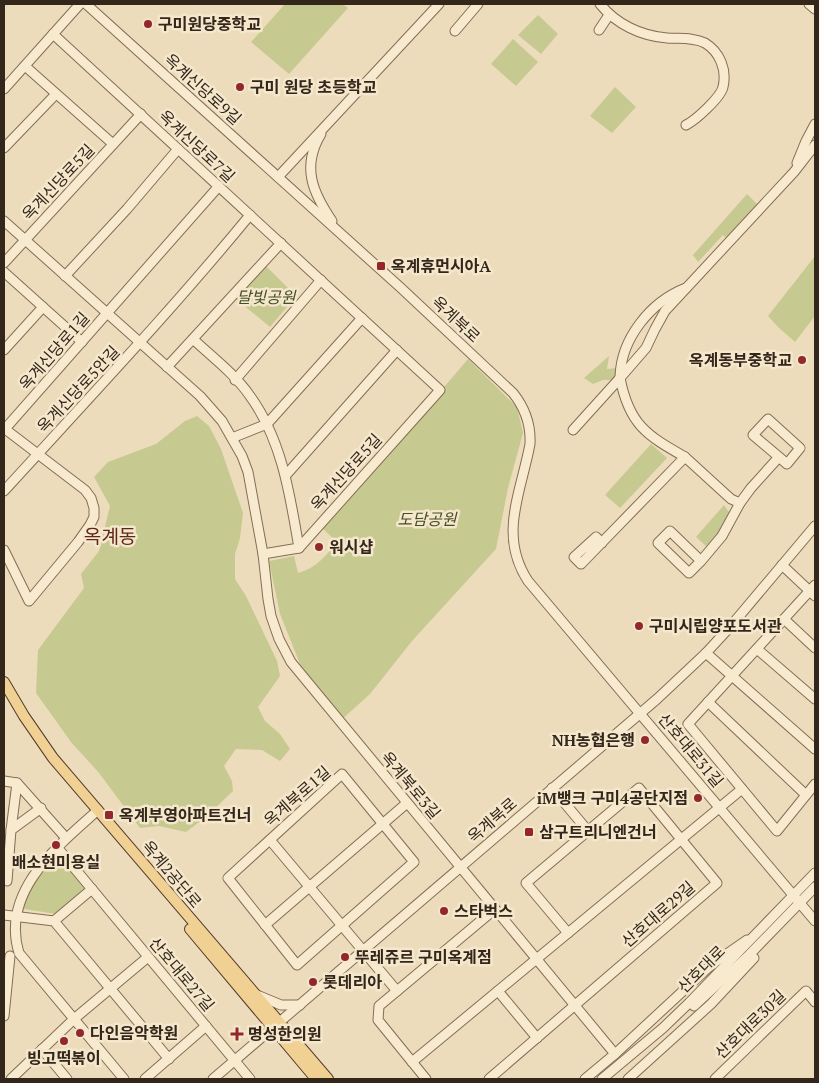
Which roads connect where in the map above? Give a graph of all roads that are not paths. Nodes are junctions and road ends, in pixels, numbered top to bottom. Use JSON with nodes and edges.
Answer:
{"nodes":[{"id":1,"x":80,"y":4,"type":"edge"},
{"id":2,"x":86,"y":4,"type":"edge"},
{"id":3,"x":439,"y":4,"type":"edge"},
{"id":4,"x":478,"y":4,"type":"edge"},
{"id":5,"x":600,"y":4,"type":"edge"},
{"id":6,"x":809,"y":4,"type":"edge"},
{"id":7,"x":815,"y":9,"type":"edge"},
{"id":8,"x":609,"y":15,"type":"junction"},
{"id":9,"x":599,"y":30,"type":"dead end"},
{"id":10,"x":455,"y":31,"type":"dead end"},
{"id":11,"x":54,"y":34,"type":"junction"},
{"id":12,"x":25,"y":66,"type":"junction"},
{"id":13,"x":4,"y":89,"type":"edge"},
{"id":14,"x":56,"y":94,"type":"junction"},
{"id":15,"x":140,"y":114,"type":"junction"},
{"id":16,"x":330,"y":121,"type":"junction"},
{"id":17,"x":815,"y":124,"type":"edge"},
{"id":18,"x":686,"y":125,"type":"dead end"},
{"id":19,"x":815,"y":132,"type":"edge"},
{"id":20,"x":113,"y":144,"type":"junction"},
{"id":21,"x":815,"y":145,"type":"edge"},
{"id":22,"x":4,"y":148,"type":"edge"},
{"id":23,"x":178,"y":149,"type":"junction"},
{"id":24,"x":794,"y":172,"type":"junction"},
{"id":25,"x":278,"y":177,"type":"junction"},
{"id":26,"x":219,"y":186,"type":"junction"},
{"id":27,"x":250,"y":215,"type":"junction"},
{"id":28,"x":4,"y":221,"type":"edge"},
{"id":29,"x":340,"y":233,"type":"junction"},
{"id":30,"x":24,"y":240,"type":"junction"},
{"id":31,"x":281,"y":243,"type":"junction"},
{"id":32,"x":4,"y":263,"type":"edge"},
{"id":33,"x":4,"y":272,"type":"edge"},
{"id":34,"x":65,"y":276,"type":"junction"},
{"id":35,"x":321,"y":280,"type":"junction"},
{"id":36,"x":688,"y":287,"type":"junction"},
{"id":37,"x":43,"y":307,"type":"junction"},
{"id":38,"x":106,"y":314,"type":"junction"},
{"id":39,"x":362,"y":318,"type":"junction"},
{"id":40,"x":193,"y":339,"type":"junction"},
{"id":41,"x":82,"y":342,"type":"junction"},
{"id":42,"x":140,"y":344,"type":"junction"},
{"id":43,"x":4,"y":350,"type":"edge"},
{"id":44,"x":397,"y":350,"type":"junction"},
{"id":45,"x":167,"y":367,"type":"junction"},
{"id":46,"x":620,"y":378,"type":"junction"},
{"id":47,"x":235,"y":380,"type":"junction"},
{"id":48,"x":440,"y":390,"type":"joint"},
{"id":49,"x":267,"y":424,"type":"junction"},
{"id":50,"x":4,"y":429,"type":"edge"},
{"id":51,"x":573,"y":430,"type":"dead end"},
{"id":52,"x":232,"y":438,"type":"junction"},
{"id":53,"x":38,"y":454,"type":"junction"},
{"id":54,"x":685,"y":457,"type":"junction"},
{"id":55,"x":779,"y":457,"type":"junction"},
{"id":56,"x":286,"y":475,"type":"junction"},
{"id":57,"x":4,"y":491,"type":"edge"},
{"id":58,"x":740,"y":503,"type":"junction"},
{"id":59,"x":815,"y":526,"type":"edge"},
{"id":60,"x":602,"y":543,"type":"dead end"},
{"id":61,"x":298,"y":548,"type":"junction"},
{"id":62,"x":4,"y":550,"type":"edge"},
{"id":63,"x":263,"y":554,"type":"junction"},
{"id":64,"x":701,"y":561,"type":"junction"},
{"id":65,"x":782,"y":565,"type":"junction"},
{"id":66,"x":813,"y":591,"type":"edge"},
{"id":67,"x":784,"y":619,"type":"junction"},
{"id":68,"x":815,"y":648,"type":"edge"},
{"id":69,"x":757,"y":649,"type":"junction"},
{"id":70,"x":706,"y":653,"type":"junction"},
{"id":71,"x":733,"y":675,"type":"junction"},
{"id":72,"x":4,"y":682,"type":"edge"},
{"id":73,"x":4,"y":695,"type":"edge"},
{"id":74,"x":815,"y":699,"type":"edge"},
{"id":75,"x":708,"y":702,"type":"junction"},
{"id":76,"x":640,"y":713,"type":"junction"},
{"id":77,"x":339,"y":722,"type":"joint"},
{"id":78,"x":815,"y":749,"type":"edge"},
{"id":79,"x":4,"y":781,"type":"edge"},
{"id":80,"x":17,"y":783,"type":"junction"},
{"id":81,"x":815,"y":784,"type":"edge"},
{"id":82,"x":552,"y":788,"type":"junction"},
{"id":83,"x":742,"y":789,"type":"junction"},
{"id":84,"x":806,"y":795,"type":"junction"},
{"id":85,"x":407,"y":803,"type":"junction"},
{"id":86,"x":720,"y":807,"type":"junction"},
{"id":87,"x":41,"y":808,"type":"junction"},
{"id":88,"x":96,"y":813,"type":"junction"},
{"id":89,"x":382,"y":824,"type":"junction"},
{"id":90,"x":11,"y":830,"type":"junction"},
{"id":91,"x":588,"y":831,"type":"junction"},
{"id":92,"x":66,"y":838,"type":"junction"},
{"id":93,"x":681,"y":839,"type":"junction"},
{"id":94,"x":270,"y":840,"type":"junction"},
{"id":95,"x":56,"y":846,"type":"junction"},
{"id":96,"x":460,"y":868,"type":"junction"},
{"id":97,"x":815,"y":873,"type":"edge"},
{"id":98,"x":7,"y":881,"type":"dead end"},
{"id":99,"x":309,"y":887,"type":"junction"},
{"id":100,"x":815,"y":887,"type":"edge"},
{"id":101,"x":92,"y":889,"type":"junction"},
{"id":102,"x":797,"y":899,"type":"junction"},
{"id":103,"x":494,"y":909,"type":"junction"},
{"id":104,"x":8,"y":916,"type":"edge"},
{"id":105,"x":54,"y":921,"type":"junction"},
{"id":106,"x":815,"y":921,"type":"edge"},
{"id":107,"x":265,"y":925,"type":"junction"},
{"id":108,"x":342,"y":925,"type":"junction"},
{"id":109,"x":568,"y":933,"type":"junction"},
{"id":110,"x":758,"y":934,"type":"junction"},
{"id":111,"x":363,"y":951,"type":"junction"},
{"id":112,"x":7,"y":956,"type":"edge"},
{"id":113,"x":148,"y":957,"type":"junction"},
{"id":114,"x":24,"y":958,"type":"junction"},
{"id":115,"x":536,"y":960,"type":"junction"},
{"id":116,"x":110,"y":989,"type":"junction"},
{"id":117,"x":398,"y":991,"type":"junction"},
{"id":118,"x":498,"y":991,"type":"junction"},
{"id":119,"x":256,"y":994,"type":"junction"},
{"id":120,"x":815,"y":1002,"type":"edge"},
{"id":121,"x":300,"y":1005,"type":"junction"},
{"id":122,"x":574,"y":1006,"type":"junction"},
{"id":123,"x":4,"y":1016,"type":"edge"},
{"id":124,"x":74,"y":1019,"type":"junction"},
{"id":125,"x":277,"y":1025,"type":"junction"},
{"id":126,"x":206,"y":1026,"type":"junction"},
{"id":127,"x":537,"y":1038,"type":"junction"},
{"id":128,"x":42,"y":1049,"type":"junction"},
{"id":129,"x":615,"y":1054,"type":"junction"},
{"id":130,"x":169,"y":1059,"type":"junction"},
{"id":131,"x":234,"y":1061,"type":"junction"},
{"id":132,"x":412,"y":1062,"type":"junction"},
{"id":133,"x":633,"y":1078,"type":"edge"},
{"id":134,"x":11,"y":1079,"type":"edge"},
{"id":135,"x":67,"y":1079,"type":"edge"},
{"id":136,"x":124,"y":1079,"type":"edge"},
{"id":137,"x":145,"y":1079,"type":"edge"},
{"id":138,"x":213,"y":1079,"type":"edge"},
{"id":139,"x":250,"y":1079,"type":"edge"},
{"id":140,"x":316,"y":1079,"type":"edge"},
{"id":141,"x":328,"y":1079,"type":"edge"},
{"id":142,"x":426,"y":1079,"type":"edge"},
{"id":143,"x":489,"y":1079,"type":"edge"},
{"id":144,"x":585,"y":1079,"type":"edge"},
{"id":145,"x":602,"y":1079,"type":"edge"},
{"id":146,"x":611,"y":1079,"type":"edge"},
{"id":147,"x":715,"y":1079,"type":"edge"}],
"edges":[{"from":1,"to":11,"type":"street"},
{"from":2,"to":25,"type":"street","name":"옥계신당로9길"},
{"from":3,"to":16,"type":"street"},
{"from":4,"to":10,"type":"street"},
{"from":5,"to":8,"type":"street"},
{"from":6,"to":7,"type":"street"},
{"from":8,"to":9,"type":"street"},
{"from":8,"to":18,"type":"street"},
{"from":11,"to":12,"type":"street"},
{"from":11,"to":15,"type":"street","name":"옥계신당로7길"},
{"from":12,"to":13,"type":"street"},
{"from":12,"to":14,"type":"street","name":"옥계신당로5길"},
{"from":14,"to":20,"type":"street","name":"옥계신당로5길"},
{"from":14,"to":22,"type":"street"},
{"from":15,"to":20,"type":"street","name":"옥계신당로5길"},
{"from":15,"to":23,"type":"street","name":"옥계신당로7길"},
{"from":16,"to":25,"type":"street"},
{"from":16,"to":29,"type":"street"},
{"from":17,"to":24,"type":"street"},
{"from":19,"to":24,"type":"street"},
{"from":20,"to":30,"type":"street","name":"옥계신당로5길"},
{"from":21,"to":24,"type":"street"},
{"from":23,"to":26,"type":"street","name":"옥계신당로7길"},
{"from":23,"to":34,"type":"street"},
{"from":24,"to":36,"type":"street"},
{"from":25,"to":29,"type":"street","name":"옥계북로"},
{"from":26,"to":27,"type":"street","name":"옥계신당로7길"},
{"from":26,"to":38,"type":"street"},
{"from":27,"to":31,"type":"street","name":"옥계신당로7길"},
{"from":27,"to":42,"type":"street"},
{"from":28,"to":30,"type":"street","name":"옥계신당로5길"},
{"from":29,"to":76,"type":"street","name":"옥계북로"},
{"from":30,"to":32,"type":"street"},
{"from":30,"to":34,"type":"street","name":"옥계신당로5길"},
{"from":31,"to":35,"type":"street","name":"옥계신당로7길"},
{"from":31,"to":40,"type":"street"},
{"from":33,"to":37,"type":"street"},
{"from":34,"to":38,"type":"street","name":"옥계신당로5길"},
{"from":35,"to":39,"type":"street","name":"옥계신당로7길"},
{"from":35,"to":47,"type":"street"},
{"from":36,"to":46,"type":"street"},
{"from":36,"to":46,"type":"street"},
{"from":37,"to":41,"type":"street"},
{"from":37,"to":43,"type":"street"},
{"from":38,"to":41,"type":"street","name":"옥계신당로1길"},
{"from":38,"to":42,"type":"street","name":"옥계신당로5길"},
{"from":39,"to":44,"type":"street","name":"옥계신당로7길"},
{"from":39,"to":49,"type":"street"},
{"from":40,"to":45,"type":"street"},
{"from":40,"to":47,"type":"street"},
{"from":41,"to":50,"type":"street","name":"옥계신당로1길"},
{"from":42,"to":45,"type":"street","name":"옥계신당로5길"},
{"from":42,"to":53,"type":"street","name":"옥계신당로5안길"},
{"from":44,"to":48,"type":"street","name":"옥계신당로7길"},
{"from":44,"to":56,"type":"street"},
{"from":45,"to":52,"type":"street","name":"옥계신당로5길"},
{"from":46,"to":51,"type":"street"},
{"from":46,"to":54,"type":"street"},
{"from":47,"to":49,"type":"street"},
{"from":48,"to":61,"type":"street","name":"옥계신당로5길"},
{"from":49,"to":52,"type":"street"},
{"from":49,"to":56,"type":"street"},
{"from":50,"to":53,"type":"street"},
{"from":52,"to":63,"type":"street","name":"옥계신당로5길"},
{"from":53,"to":57,"type":"street","name":"옥계신당로5안길"},
{"from":53,"to":62,"type":"street","name":"옥계신당로5안길"},
{"from":54,"to":58,"type":"street"},
{"from":54,"to":60,"type":"street"},
{"from":55,"to":55,"type":"street"},
{"from":55,"to":58,"type":"street"},
{"from":56,"to":61,"type":"street"},
{"from":58,"to":64,"type":"street"},
{"from":59,"to":65,"type":"street","name":"옥계북로"},
{"from":61,"to":63,"type":"street"},
{"from":63,"to":77,"type":"street","name":"옥계신당로5길"},
{"from":64,"to":64,"type":"street"},
{"from":65,"to":66,"type":"street"},
{"from":65,"to":70,"type":"street","name":"옥계북로"},
{"from":66,"to":67,"type":"street"},
{"from":67,"to":68,"type":"street"},
{"from":67,"to":69,"type":"street"},
{"from":69,"to":71,"type":"street"},
{"from":69,"to":74,"type":"street"},
{"from":70,"to":71,"type":"street"},
{"from":70,"to":76,"type":"street","name":"옥계북로"},
{"from":71,"to":75,"type":"street"},
{"from":71,"to":78,"type":"street"},
{"from":72,"to":88,"type":"main road","name":"옥계2공단로"},
{"from":73,"to":88,"type":"main road","name":"옥계2공단로"},
{"from":75,"to":83,"type":"street","name":"산호대로31길"},
{"from":75,"to":84,"type":"street"},
{"from":76,"to":82,"type":"street","name":"옥계북로"},
{"from":76,"to":86,"type":"street","name":"산호대로31길"},
{"from":77,"to":85,"type":"street","name":"옥계북로3길"},
{"from":79,"to":80,"type":"street"},
{"from":80,"to":87,"type":"street"},
{"from":80,"to":90,"type":"street"},
{"from":81,"to":84,"type":"street","name":"산호대로31길"},
{"from":82,"to":91,"type":"street"},
{"from":82,"to":96,"type":"street","name":"옥계북로"},
{"from":83,"to":84,"type":"street","name":"산호대로31길"},
{"from":83,"to":86,"type":"street","name":"산호대로31길"},
{"from":85,"to":89,"type":"street"},
{"from":85,"to":96,"type":"street","name":"옥계북로3길"},
{"from":86,"to":93,"type":"street"},
{"from":86,"to":102,"type":"street","name":"산호대로31길"},
{"from":87,"to":90,"type":"street"},
{"from":87,"to":92,"type":"street"},
{"from":88,"to":92,"type":"street"},
{"from":88,"to":119,"type":"main road","name":"옥계2공단로"},
{"from":88,"to":125,"type":"main road","name":"옥계2공단로"},
{"from":89,"to":94,"type":"street","name":"옥계북로1길"},
{"from":89,"to":99,"type":"street"},
{"from":89,"to":108,"type":"street","name":"옥계북로1길"},
{"from":90,"to":98,"type":"street"},
{"from":91,"to":93,"type":"street","name":"산호대로29길"},
{"from":91,"to":109,"type":"street","name":"산호대로29길"},
{"from":92,"to":95,"type":"street"},
{"from":93,"to":109,"type":"street"},
{"from":93,"to":122,"type":"street","name":"산호대로29길"},
{"from":94,"to":99,"type":"street","name":"옥계북로1길"},
{"from":94,"to":107,"type":"street","name":"옥계북로1길"},
{"from":95,"to":101,"type":"street","name":"산호대로27길"},
{"from":95,"to":104,"type":"street"},
{"from":96,"to":103,"type":"street"},
{"from":96,"to":111,"type":"street","name":"옥계북로"},
{"from":97,"to":102,"type":"street","name":"산호대로"},
{"from":99,"to":107,"type":"street"},
{"from":99,"to":108,"type":"street","name":"옥계북로1길"},
{"from":100,"to":102,"type":"street","name":"산호대로"},
{"from":101,"to":105,"type":"street"},
{"from":101,"to":113,"type":"street","name":"산호대로27길"},
{"from":102,"to":106,"type":"street","name":"산호대로31길"},
{"from":102,"to":110,"type":"street","name":"산호대로"},
{"from":102,"to":133,"type":"street"},
{"from":102,"to":146,"type":"street","name":"산호대로"},
{"from":103,"to":115,"type":"street"},
{"from":103,"to":117,"type":"street"},
{"from":104,"to":105,"type":"street"},
{"from":104,"to":114,"type":"street"},
{"from":105,"to":116,"type":"street"},
{"from":107,"to":108,"type":"street","name":"옥계북로1길"},
{"from":108,"to":111,"type":"street","name":"옥계북로1길"},
{"from":109,"to":115,"type":"street"},
{"from":110,"to":129,"type":"street"},
{"from":110,"to":145,"type":"street","name":"산호대로"},
{"from":111,"to":117,"type":"street"},
{"from":111,"to":121,"type":"street","name":"옥계북로"},
{"from":112,"to":114,"type":"street"},
{"from":112,"to":123,"type":"street"},
{"from":113,"to":116,"type":"street"},
{"from":113,"to":126,"type":"street","name":"산호대로27길"},
{"from":114,"to":124,"type":"street"},
{"from":115,"to":118,"type":"street"},
{"from":115,"to":122,"type":"street"},
{"from":116,"to":124,"type":"street"},
{"from":116,"to":130,"type":"street"},
{"from":117,"to":132,"type":"street"},
{"from":118,"to":127,"type":"street"},
{"from":118,"to":132,"type":"street"},
{"from":119,"to":121,"type":"street"},
{"from":119,"to":125,"type":"main road","name":"옥계2공단로"},
{"from":120,"to":147,"type":"street","name":"산호대로30길"},
{"from":121,"to":125,"type":"street","name":"옥계북로"},
{"from":122,"to":127,"type":"street","name":"산호대로29길"},
{"from":122,"to":129,"type":"street"},
{"from":124,"to":128,"type":"street"},
{"from":124,"to":136,"type":"street"},
{"from":125,"to":131,"type":"street","name":"옥계북로"},
{"from":125,"to":140,"type":"main road","name":"옥계2공단로"},
{"from":125,"to":141,"type":"main road","name":"옥계2공단로"},
{"from":126,"to":130,"type":"street"},
{"from":126,"to":131,"type":"street","name":"산호대로27길"},
{"from":127,"to":143,"type":"street","name":"산호대로29길"},
{"from":128,"to":134,"type":"street"},
{"from":128,"to":135,"type":"street"},
{"from":129,"to":144,"type":"street"},
{"from":130,"to":137,"type":"street"},
{"from":131,"to":138,"type":"street","name":"옥계북로"},
{"from":131,"to":139,"type":"street","name":"산호대로27길"},
{"from":132,"to":142,"type":"street"}]}
